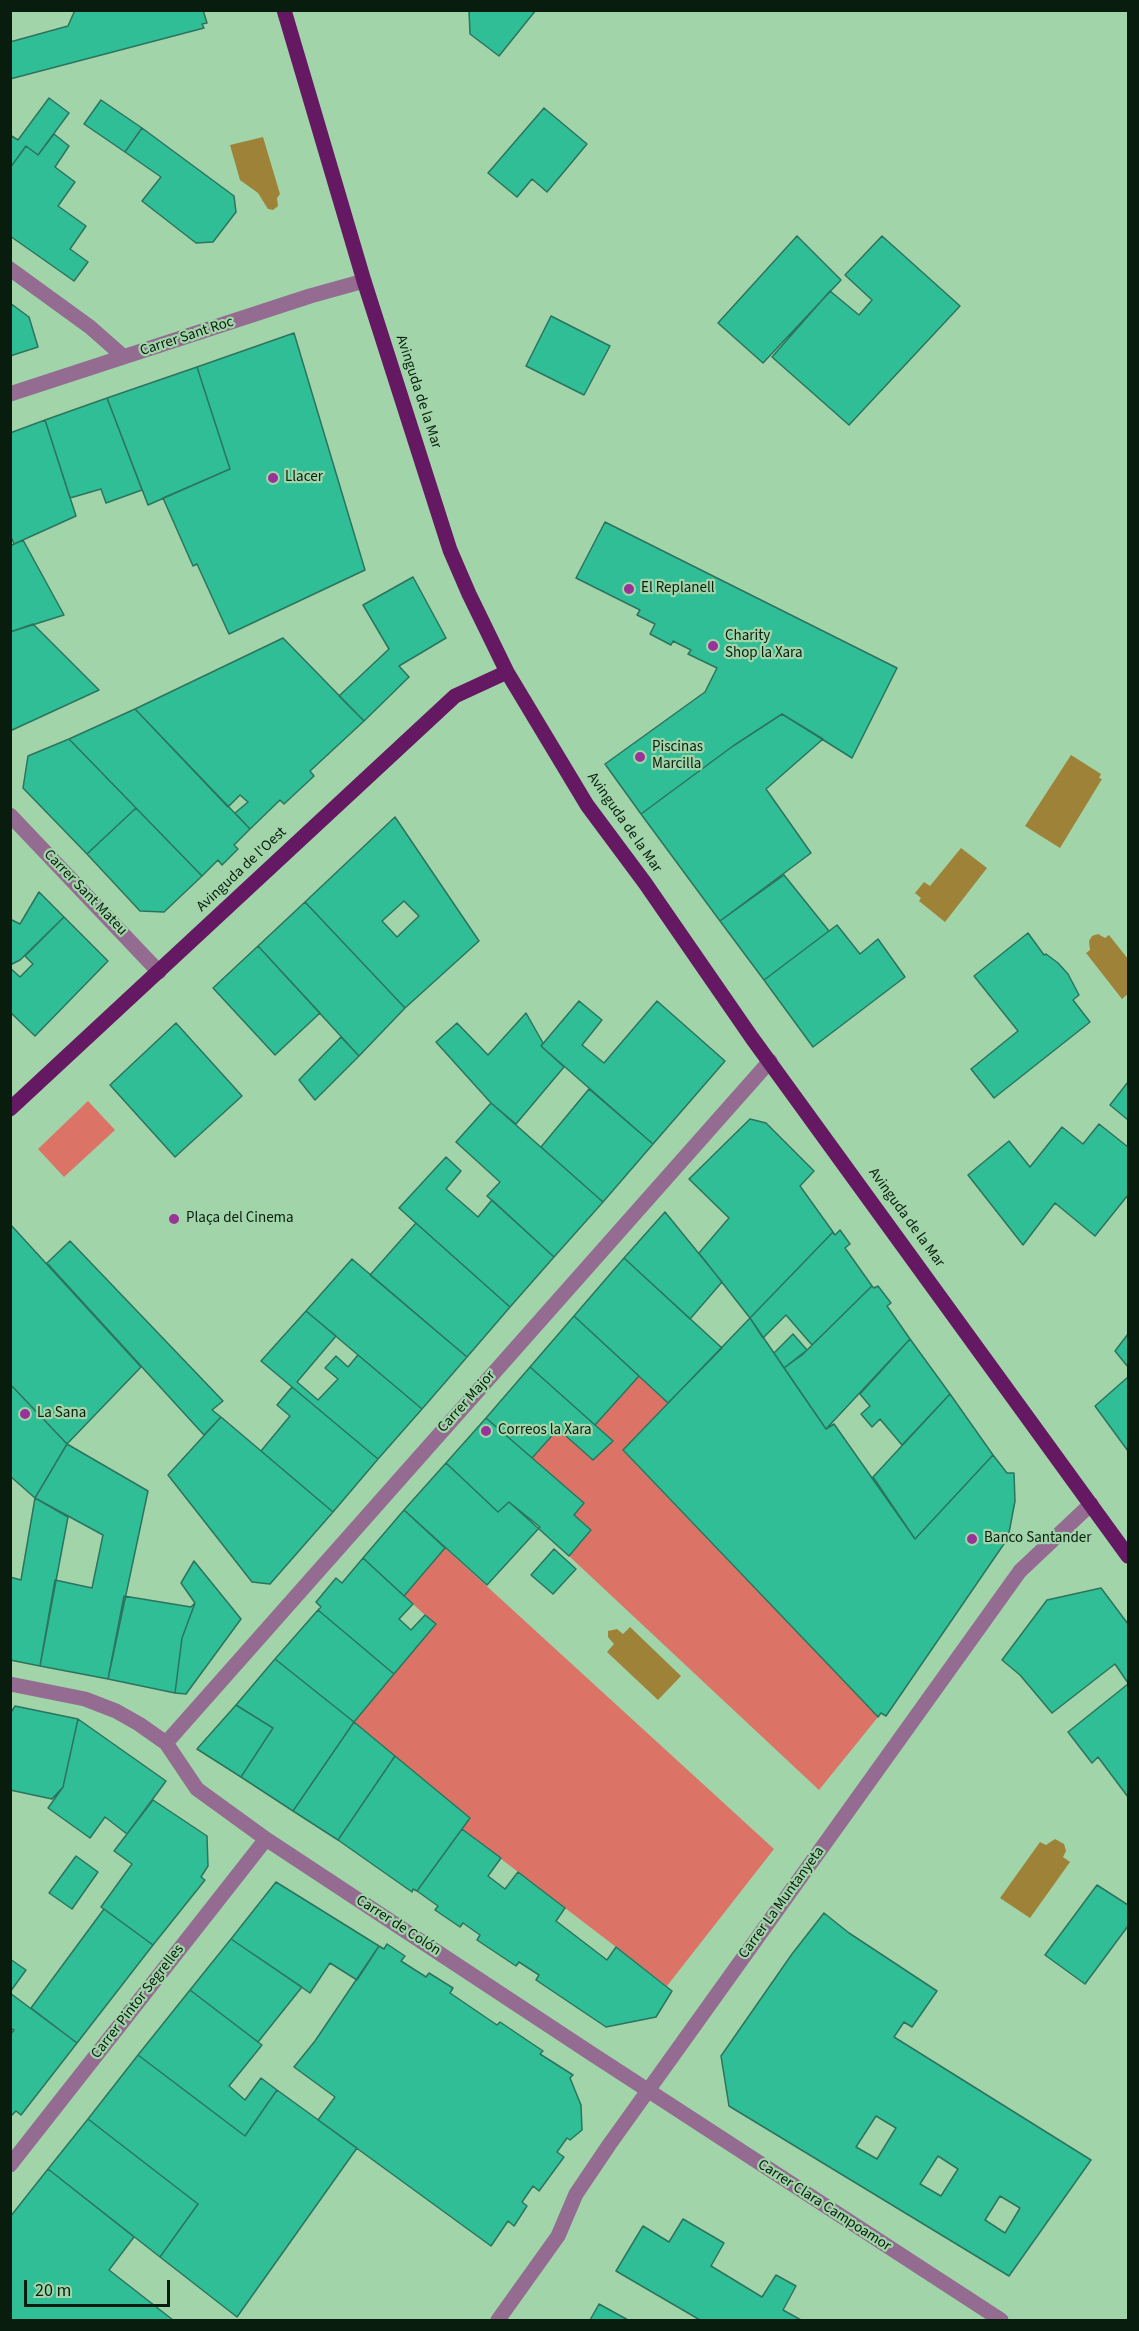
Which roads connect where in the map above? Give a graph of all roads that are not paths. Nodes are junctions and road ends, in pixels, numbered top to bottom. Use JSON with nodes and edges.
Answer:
{"nodes":[{"id":1,"x":284,"y":10,"type":"edge"},
{"id":2,"x":10,"y":269,"type":"edge"},
{"id":3,"x":364,"y":281,"type":"junction"},
{"id":4,"x":124,"y":357,"type":"junction"},
{"id":5,"x":10,"y":394,"type":"edge"},
{"id":6,"x":507,"y":672,"type":"junction"},
{"id":7,"x":10,"y":815,"type":"edge"},
{"id":8,"x":159,"y":972,"type":"junction"},
{"id":9,"x":770,"y":1061,"type":"junction"},
{"id":10,"x":10,"y":1109,"type":"edge"},
{"id":11,"x":1091,"y":1504,"type":"junction"},
{"id":12,"x":1128,"y":1556,"type":"edge"},
{"id":13,"x":10,"y":1684,"type":"edge"},
{"id":14,"x":166,"y":1743,"type":"junction"},
{"id":15,"x":266,"y":1839,"type":"junction"},
{"id":16,"x":648,"y":2090,"type":"junction"},
{"id":17,"x":10,"y":2165,"type":"edge"},
{"id":18,"x":498,"y":2320,"type":"edge"},
{"id":19,"x":1001,"y":2320,"type":"edge"}],
"edges":[{"from":1,"to":3,"type":"main road","name":"Avinguda de la Mar"},
{"from":2,"to":4,"type":"street"},
{"from":3,"to":4,"type":"street","name":"Carrer Sant Roc"},
{"from":3,"to":6,"type":"main road","name":"Avinguda de la Mar"},
{"from":4,"to":5,"type":"street","name":"Carrer Sant Roc"},
{"from":6,"to":8,"type":"main road","name":"Avinguda de l'Oest"},
{"from":6,"to":9,"type":"main road","name":"Avinguda de la Mar"},
{"from":7,"to":8,"type":"street","name":"Carrer Sant Mateu"},
{"from":8,"to":10,"type":"main road","name":"Avinguda de l'Oest"},
{"from":9,"to":11,"type":"main road","name":"Avinguda de la Mar"},
{"from":9,"to":14,"type":"street","name":"Carrer Major"},
{"from":11,"to":12,"type":"main road","name":"Avinguda de la Mar"},
{"from":11,"to":16,"type":"street","name":"Carrer La Muntanyeta"},
{"from":13,"to":14,"type":"street"},
{"from":14,"to":15,"type":"street","name":"Carrer de Colón"},
{"from":15,"to":16,"type":"street","name":"Carrer de Colón"},
{"from":15,"to":17,"type":"street","name":"Carrer Pintor Segrelles"},
{"from":16,"to":18,"type":"street","name":"Carrer La Muntanyeta"},
{"from":16,"to":19,"type":"street","name":"Carrer Clara Campoamor"}]}
